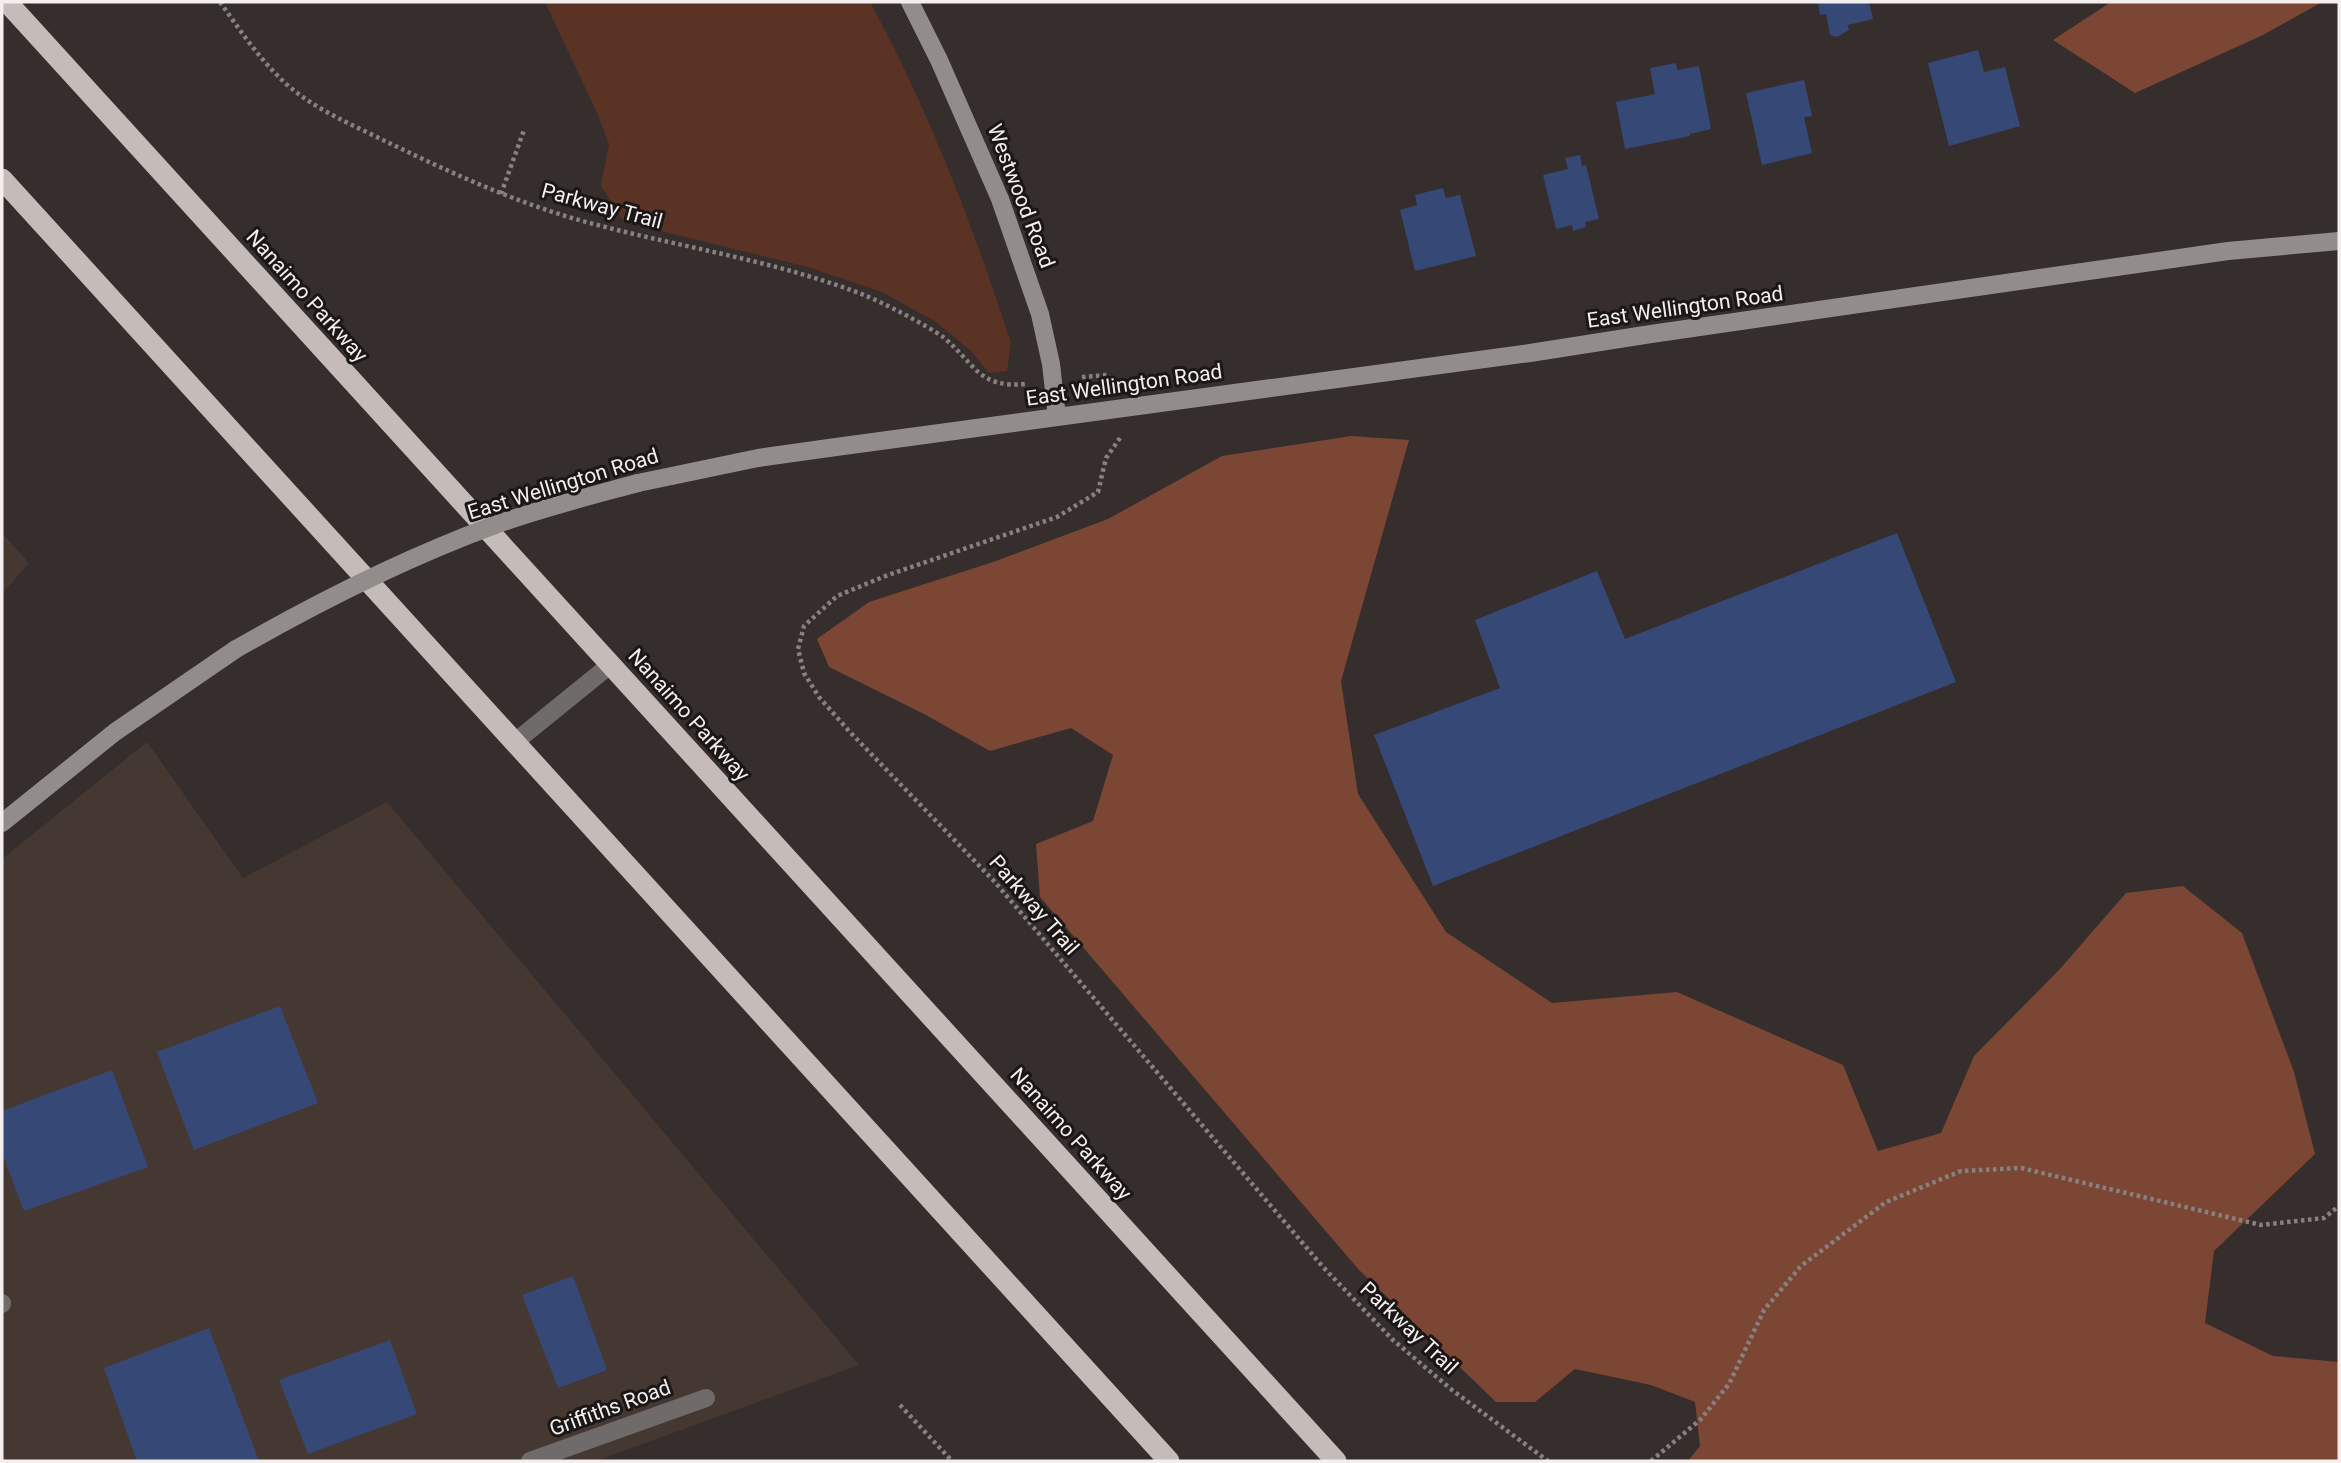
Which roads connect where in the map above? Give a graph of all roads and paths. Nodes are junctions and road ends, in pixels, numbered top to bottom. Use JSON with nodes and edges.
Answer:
{"nodes":[{"id":1,"x":7,"y":2,"type":"edge"},
{"id":2,"x":220,"y":2,"type":"edge"},
{"id":3,"x":910,"y":2,"type":"edge"},
{"id":4,"x":524,"y":130,"type":"dead end"},
{"id":5,"x":2,"y":179,"type":"edge"},
{"id":6,"x":501,"y":194,"type":"junction"},
{"id":7,"x":2339,"y":240,"type":"edge"},
{"id":8,"x":1093,"y":375,"type":"dead end"},
{"id":9,"x":1114,"y":382,"type":"dead end"},
{"id":10,"x":1008,"y":386,"type":"dead end"},
{"id":11,"x":1057,"y":417,"type":"junction"},
{"id":12,"x":1120,"y":439,"type":"dead end"},
{"id":13,"x":610,"y":665,"type":"junction"},
{"id":14,"x":515,"y":742,"type":"junction"},
{"id":15,"x":2,"y":823,"type":"edge"},
{"id":16,"x":2339,"y":1206,"type":"edge"},
{"id":17,"x":705,"y":1398,"type":"dead end"},
{"id":18,"x":900,"y":1405,"type":"dead end"},
{"id":19,"x":530,"y":1461,"type":"edge"},
{"id":20,"x":952,"y":1461,"type":"edge"},
{"id":21,"x":1169,"y":1461,"type":"edge"},
{"id":22,"x":1336,"y":1461,"type":"edge"},
{"id":23,"x":1548,"y":1461,"type":"edge"},
{"id":24,"x":1651,"y":1461,"type":"edge"}],
"edges":[{"from":1,"to":13,"type":"highway","name":"Nanaimo Parkway"},
{"from":2,"to":6,"type":"path","name":"Parkway Trail"},
{"from":3,"to":11,"type":"street","name":"Westwood Road"},
{"from":4,"to":6,"type":"path"},
{"from":5,"to":14,"type":"highway"},
{"from":6,"to":10,"type":"path","name":"Parkway Trail"},
{"from":7,"to":11,"type":"street","name":"East Wellington Road"},
{"from":8,"to":9,"type":"path"},
{"from":11,"to":15,"type":"street","name":"East Wellington Road","bridge":true},
{"from":12,"to":23,"type":"path","name":"Parkway Trail"},
{"from":13,"to":14,"type":"street"},
{"from":13,"to":22,"type":"highway","name":"Nanaimo Parkway"},
{"from":14,"to":21,"type":"highway"},
{"from":16,"to":24,"type":"path"},
{"from":17,"to":19,"type":"street","name":"Griffiths Road"},
{"from":18,"to":20,"type":"path"}]}
